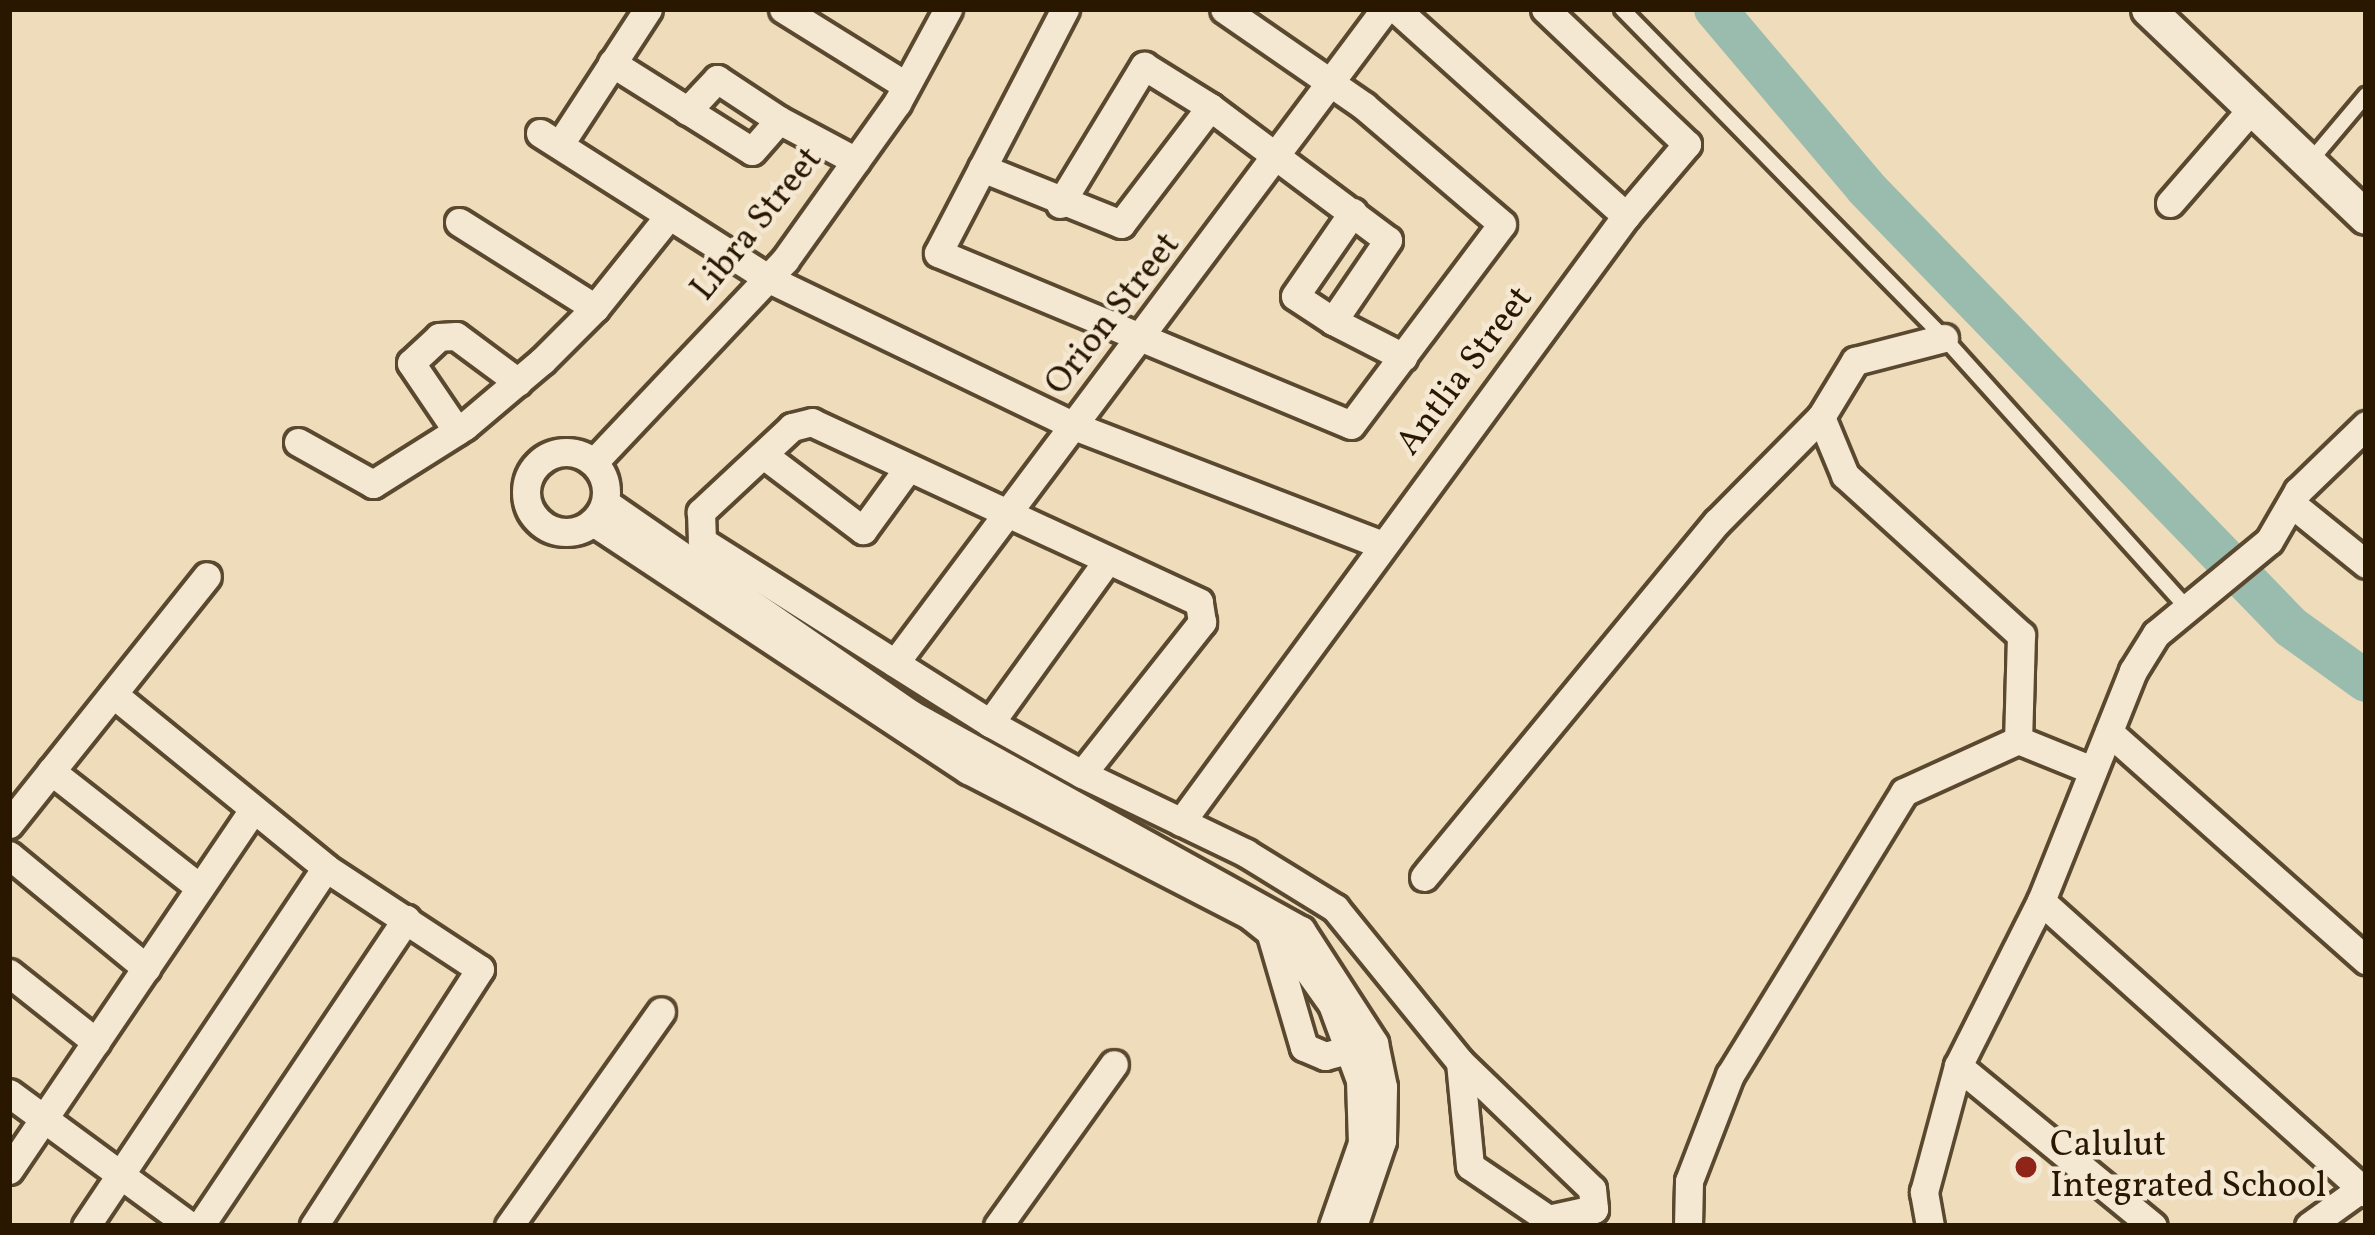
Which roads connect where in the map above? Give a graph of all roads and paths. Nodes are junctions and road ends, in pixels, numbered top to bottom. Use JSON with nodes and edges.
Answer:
{"nodes":[{"id":1,"x":648,"y":9,"type":"edge"},
{"id":2,"x":783,"y":9,"type":"edge"},
{"id":3,"x":947,"y":9,"type":"edge"},
{"id":4,"x":1065,"y":9,"type":"edge"},
{"id":5,"x":1224,"y":9,"type":"edge"},
{"id":6,"x":1385,"y":9,"type":"edge"},
{"id":7,"x":1396,"y":9,"type":"edge"},
{"id":8,"x":1544,"y":9,"type":"edge"},
{"id":9,"x":1622,"y":9,"type":"edge"},
{"id":10,"x":2148,"y":9,"type":"edge"},
{"id":11,"x":612,"y":63,"type":"junction"},
{"id":12,"x":905,"y":85,"type":"junction"},
{"id":13,"x":1335,"y":86,"type":"junction"},
{"id":14,"x":2366,"y":95,"type":"edge"},
{"id":15,"x":2254,"y":106,"type":"junction"},
{"id":16,"x":1210,"y":107,"type":"junction"},
{"id":17,"x":687,"y":111,"type":"junction"},
{"id":18,"x":779,"y":120,"type":"junction"},
{"id":19,"x":1280,"y":154,"type":"junction"},
{"id":20,"x":2312,"y":159,"type":"junction"},
{"id":21,"x":856,"y":161,"type":"junction"},
{"id":22,"x":982,"y":169,"type":"junction"},
{"id":23,"x":2170,"y":202,"type":"dead end"},
{"id":24,"x":1060,"y":204,"type":"junction"},
{"id":25,"x":1353,"y":212,"type":"junction"},
{"id":26,"x":1626,"y":216,"type":"junction"},
{"id":27,"x":2366,"y":217,"type":"edge"},
{"id":28,"x":668,"y":218,"type":"junction"},
{"id":29,"x":459,"y":222,"type":"dead end"},
{"id":30,"x":769,"y":279,"type":"junction"},
{"id":31,"x":595,"y":308,"type":"junction"},
{"id":32,"x":1333,"y":321,"type":"junction"},
{"id":33,"x":1944,"y":338,"type":"junction"},
{"id":34,"x":1141,"y":345,"type":"junction"},
{"id":35,"x":1402,"y":357,"type":"junction"},
{"id":36,"x":518,"y":382,"type":"junction"},
{"id":37,"x":1821,"y":417,"type":"junction"},
{"id":38,"x":2366,"y":425,"type":"edge"},
{"id":39,"x":1074,"y":426,"type":"junction"},
{"id":40,"x":457,"y":431,"type":"junction"},
{"id":41,"x":298,"y":442,"type":"dead end"},
{"id":42,"x":765,"y":456,"type":"junction"},
{"id":43,"x":593,"y":462,"type":"junction"},
{"id":44,"x":908,"y":468,"type":"junction"},
{"id":45,"x":2292,"y":504,"type":"junction"},
{"id":46,"x":599,"y":512,"type":"junction"},
{"id":47,"x":1011,"y":516,"type":"junction"},
{"id":48,"x":1382,"y":545,"type":"junction"},
{"id":49,"x":2366,"y":564,"type":"edge"},
{"id":50,"x":1104,"y":565,"type":"junction"},
{"id":51,"x":207,"y":576,"type":"dead end"},
{"id":52,"x":2187,"y":608,"type":"junction"},
{"id":53,"x":895,"y":663,"type":"junction"},
{"id":54,"x":112,"y":694,"type":"junction"},
{"id":55,"x":991,"y":723,"type":"junction"},
{"id":56,"x":2109,"y":732,"type":"junction"},
{"id":57,"x":2018,"y":740,"type":"junction"},
{"id":58,"x":2092,"y":770,"type":"junction"},
{"id":59,"x":51,"y":771,"type":"junction"},
{"id":60,"x":1082,"y":774,"type":"junction"},
{"id":61,"x":254,"y":809,"type":"junction"},
{"id":62,"x":1181,"y":822,"type":"junction"},
{"id":63,"x":9,"y":824,"type":"edge"},
{"id":64,"x":9,"y":855,"type":"edge"},
{"id":65,"x":326,"y":868,"type":"junction"},
{"id":66,"x":1424,"y":877,"type":"dead end"},
{"id":67,"x":200,"y":888,"type":"junction"},
{"id":68,"x":2042,"y":901,"type":"junction"},
{"id":69,"x":406,"y":919,"type":"junction"},
{"id":70,"x":1275,"y":921,"type":"junction"},
{"id":71,"x":2366,"y":960,"type":"edge"},
{"id":72,"x":146,"y":968,"type":"junction"},
{"id":73,"x":9,"y":973,"type":"edge"},
{"id":74,"x":661,"y":1011,"type":"dead end"},
{"id":75,"x":96,"y":1042,"type":"junction"},
{"id":76,"x":1363,"y":1046,"type":"junction"},
{"id":77,"x":1460,"y":1062,"type":"junction"},
{"id":78,"x":1114,"y":1064,"type":"dead end"},
{"id":79,"x":1958,"y":1066,"type":"junction"},
{"id":80,"x":9,"y":1093,"type":"edge"},
{"id":81,"x":42,"y":1120,"type":"junction"},
{"id":82,"x":9,"y":1169,"type":"edge"},
{"id":83,"x":120,"y":1176,"type":"junction"},
{"id":84,"x":2365,"y":1189,"type":"edge"},
{"id":85,"x":1354,"y":1209,"type":"edge"},
{"id":86,"x":86,"y":1226,"type":"edge"},
{"id":87,"x":190,"y":1226,"type":"edge"},
{"id":88,"x":200,"y":1226,"type":"edge"},
{"id":89,"x":314,"y":1226,"type":"edge"},
{"id":90,"x":509,"y":1226,"type":"edge"},
{"id":91,"x":998,"y":1226,"type":"edge"},
{"id":92,"x":1333,"y":1226,"type":"edge"},
{"id":93,"x":1688,"y":1226,"type":"edge"},
{"id":94,"x":1930,"y":1226,"type":"edge"},
{"id":95,"x":2153,"y":1226,"type":"edge"},
{"id":96,"x":2309,"y":1226,"type":"edge"}],
"edges":[{"from":1,"to":11,"type":"street"},
{"from":2,"to":12,"type":"street"},
{"from":3,"to":12,"type":"street","name":"Libra Street"},
{"from":4,"to":22,"type":"street"},
{"from":5,"to":13,"type":"street"},
{"from":6,"to":13,"type":"street","name":"Orion Street"},
{"from":7,"to":26,"type":"street"},
{"from":8,"to":26,"type":"street","name":"Antlia Street"},
{"from":9,"to":33,"type":"lane"},
{"from":10,"to":15,"type":"street"},
{"from":11,"to":17,"type":"street"},
{"from":11,"to":28,"type":"street"},
{"from":12,"to":21,"type":"street","name":"Libra Street"},
{"from":13,"to":19,"type":"street","name":"Orion Street"},
{"from":13,"to":35,"type":"street"},
{"from":14,"to":20,"type":"lane"},
{"from":15,"to":20,"type":"street"},
{"from":15,"to":23,"type":"street"},
{"from":16,"to":19,"type":"street"},
{"from":16,"to":24,"type":"street"},
{"from":16,"to":24,"type":"street"},
{"from":17,"to":18,"type":"street"},
{"from":17,"to":18,"type":"street"},
{"from":18,"to":21,"type":"street"},
{"from":19,"to":25,"type":"street"},
{"from":19,"to":34,"type":"street","name":"Orion Street"},
{"from":20,"to":27,"type":"street"},
{"from":21,"to":30,"type":"street","name":"Libra Street"},
{"from":22,"to":24,"type":"street"},
{"from":22,"to":34,"type":"street"},
{"from":25,"to":32,"type":"street"},
{"from":25,"to":32,"type":"street"},
{"from":26,"to":48,"type":"street","name":"Antlia Street"},
{"from":28,"to":30,"type":"street"},
{"from":28,"to":31,"type":"street"},
{"from":29,"to":31,"type":"street"},
{"from":30,"to":39,"type":"street"},
{"from":30,"to":43,"type":"street","name":"Libra Street"},
{"from":31,"to":36,"type":"street"},
{"from":32,"to":35,"type":"street"},
{"from":33,"to":37,"type":"street"},
{"from":33,"to":52,"type":"lane"},
{"from":34,"to":35,"type":"street"},
{"from":34,"to":39,"type":"street","name":"Orion Street"},
{"from":36,"to":40,"type":"street"},
{"from":36,"to":40,"type":"street"},
{"from":37,"to":57,"type":"street"},
{"from":37,"to":66,"type":"street"},
{"from":38,"to":45,"type":"street"},
{"from":39,"to":47,"type":"street","name":"Orion Street"},
{"from":39,"to":48,"type":"street"},
{"from":40,"to":41,"type":"street"},
{"from":42,"to":44,"type":"street"},
{"from":42,"to":44,"type":"street"},
{"from":42,"to":53,"type":"street"},
{"from":43,"to":46,"type":"street"},
{"from":43,"to":46,"type":"street"},
{"from":44,"to":47,"type":"street"},
{"from":45,"to":49,"type":"street"},
{"from":45,"to":52,"type":"street"},
{"from":46,"to":70,"type":"street"},
{"from":47,"to":50,"type":"street"},
{"from":47,"to":53,"type":"street","name":"Orion Street"},
{"from":48,"to":62,"type":"street","name":"Antlia Street"},
{"from":50,"to":55,"type":"street"},
{"from":50,"to":60,"type":"street"},
{"from":51,"to":54,"type":"street"},
{"from":52,"to":56,"type":"street"},
{"from":53,"to":55,"type":"street"},
{"from":54,"to":59,"type":"street"},
{"from":54,"to":61,"type":"street"},
{"from":55,"to":60,"type":"street"},
{"from":56,"to":58,"type":"street"},
{"from":56,"to":71,"type":"street"},
{"from":57,"to":58,"type":"street"},
{"from":57,"to":93,"type":"street"},
{"from":58,"to":68,"type":"street"},
{"from":59,"to":63,"type":"street"},
{"from":59,"to":67,"type":"street"},
{"from":60,"to":62,"type":"street"},
{"from":61,"to":65,"type":"street"},
{"from":61,"to":67,"type":"street"},
{"from":62,"to":77,"type":"street"},
{"from":64,"to":72,"type":"street"},
{"from":65,"to":69,"type":"street"},
{"from":65,"to":83,"type":"street"},
{"from":67,"to":72,"type":"street"},
{"from":68,"to":79,"type":"street"},
{"from":68,"to":84,"type":"street"},
{"from":69,"to":88,"type":"street"},
{"from":69,"to":89,"type":"street"},
{"from":70,"to":76,"type":"street"},
{"from":70,"to":76,"type":"street"},
{"from":72,"to":75,"type":"street"},
{"from":73,"to":75,"type":"street"},
{"from":74,"to":90,"type":"street"},
{"from":75,"to":81,"type":"street"},
{"from":76,"to":85,"type":"street"},
{"from":77,"to":77,"type":"street"},
{"from":78,"to":91,"type":"street"},
{"from":79,"to":94,"type":"street"},
{"from":79,"to":95,"type":"street"},
{"from":80,"to":81,"type":"street"},
{"from":81,"to":82,"type":"street"},
{"from":81,"to":83,"type":"street"},
{"from":83,"to":86,"type":"street"},
{"from":83,"to":87,"type":"street"},
{"from":84,"to":96,"type":"street"},
{"from":85,"to":92,"type":"street"}]}
